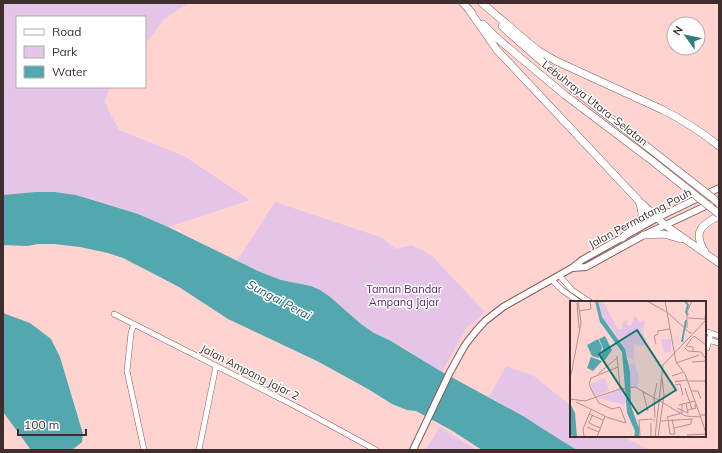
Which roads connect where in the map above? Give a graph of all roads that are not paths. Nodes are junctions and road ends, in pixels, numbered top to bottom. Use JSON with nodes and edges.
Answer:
{"nodes":[{"id":1,"x":463,"y":3,"type":"edge"},
{"id":2,"x":482,"y":3,"type":"edge"},
{"id":3,"x":469,"y":10,"type":"junction"},
{"id":4,"x":719,"y":146,"type":"edge"},
{"id":5,"x":719,"y":188,"type":"edge"},
{"id":6,"x":719,"y":199,"type":"edge"},
{"id":7,"x":639,"y":201,"type":"junction"},
{"id":8,"x":719,"y":203,"type":"edge"},
{"id":9,"x":719,"y":215,"type":"edge"},
{"id":10,"x":657,"y":218,"type":"junction"},
{"id":11,"x":665,"y":225,"type":"junction"},
{"id":12,"x":644,"y":235,"type":"junction"},
{"id":13,"x":622,"y":238,"type":"junction"},
{"id":14,"x":687,"y":241,"type":"junction"},
{"id":15,"x":706,"y":254,"type":"junction"},
{"id":16,"x":719,"y":263,"type":"edge"},
{"id":17,"x":572,"y":268,"type":"junction"},
{"id":18,"x":559,"y":275,"type":"junction"},
{"id":19,"x":552,"y":280,"type":"junction"},
{"id":20,"x":578,"y":301,"type":"edge"},
{"id":21,"x":588,"y":301,"type":"edge"},
{"id":22,"x":114,"y":314,"type":"dead end"},
{"id":23,"x":134,"y":324,"type":"junction"},
{"id":24,"x":706,"y":331,"type":"edge"},
{"id":25,"x":711,"y":333,"type":"junction"},
{"id":26,"x":719,"y":336,"type":"edge"},
{"id":27,"x":707,"y":340,"type":"edge"},
{"id":28,"x":719,"y":343,"type":"edge"},
{"id":29,"x":707,"y":348,"type":"dead end"},
{"id":30,"x":216,"y":366,"type":"junction"},
{"id":31,"x":144,"y":450,"type":"edge"},
{"id":32,"x":199,"y":450,"type":"edge"},
{"id":33,"x":376,"y":450,"type":"edge"},
{"id":34,"x":413,"y":450,"type":"edge"}],
"edges":[{"from":1,"to":3,"type":"highway","name":"Lebuhraya Utara–Selatan"},
{"from":2,"to":4,"type":"highway"},
{"from":2,"to":8,"type":"highway","name":"Lebuhraya Utara–Selatan","bridge":true},
{"from":3,"to":7,"type":"highway"},
{"from":3,"to":9,"type":"highway","name":"Lebuhraya Utara–Selatan","bridge":true},
{"from":5,"to":10,"type":"main road","name":"Jalan Permatang Pauh"},
{"from":6,"to":11,"type":"main road","name":"Jalan Permatang Pauh"},
{"from":7,"to":10,"type":"highway"},
{"from":7,"to":13,"type":"highway"},
{"from":9,"to":15,"type":"highway"},
{"from":10,"to":11,"type":"highway"},
{"from":10,"to":13,"type":"main road","name":"Jalan Permatang Pauh"},
{"from":11,"to":12,"type":"main road","name":"Jalan Permatang Pauh"},
{"from":11,"to":14,"type":"highway"},
{"from":12,"to":14,"type":"highway"},
{"from":12,"to":17,"type":"main road","name":"Jalan Permatang Pauh"},
{"from":13,"to":17,"type":"main road","name":"Jalan Permatang Pauh"},
{"from":14,"to":15,"type":"highway"},
{"from":15,"to":16,"type":"highway"},
{"from":17,"to":18,"type":"main road","name":"Jalan Permatang Pauh"},
{"from":18,"to":19,"type":"main road","name":"Jalan Permatang Pauh"},
{"from":18,"to":21,"type":"street"},
{"from":19,"to":20,"type":"street"},
{"from":19,"to":34,"type":"main road","name":"Jalan Permatang Pauh"},
{"from":22,"to":23,"type":"street","name":"Jalan Ampang Jajar 2"},
{"from":23,"to":30,"type":"street","name":"Jalan Ampang Jajar 2"},
{"from":23,"to":31,"type":"street"},
{"from":24,"to":25,"type":"street"},
{"from":25,"to":26,"type":"street"},
{"from":25,"to":27,"type":"street"},
{"from":27,"to":28,"type":"street"},
{"from":27,"to":29,"type":"street"},
{"from":30,"to":32,"type":"street"},
{"from":30,"to":33,"type":"street","name":"Jalan Ampang Jajar 2"}]}
